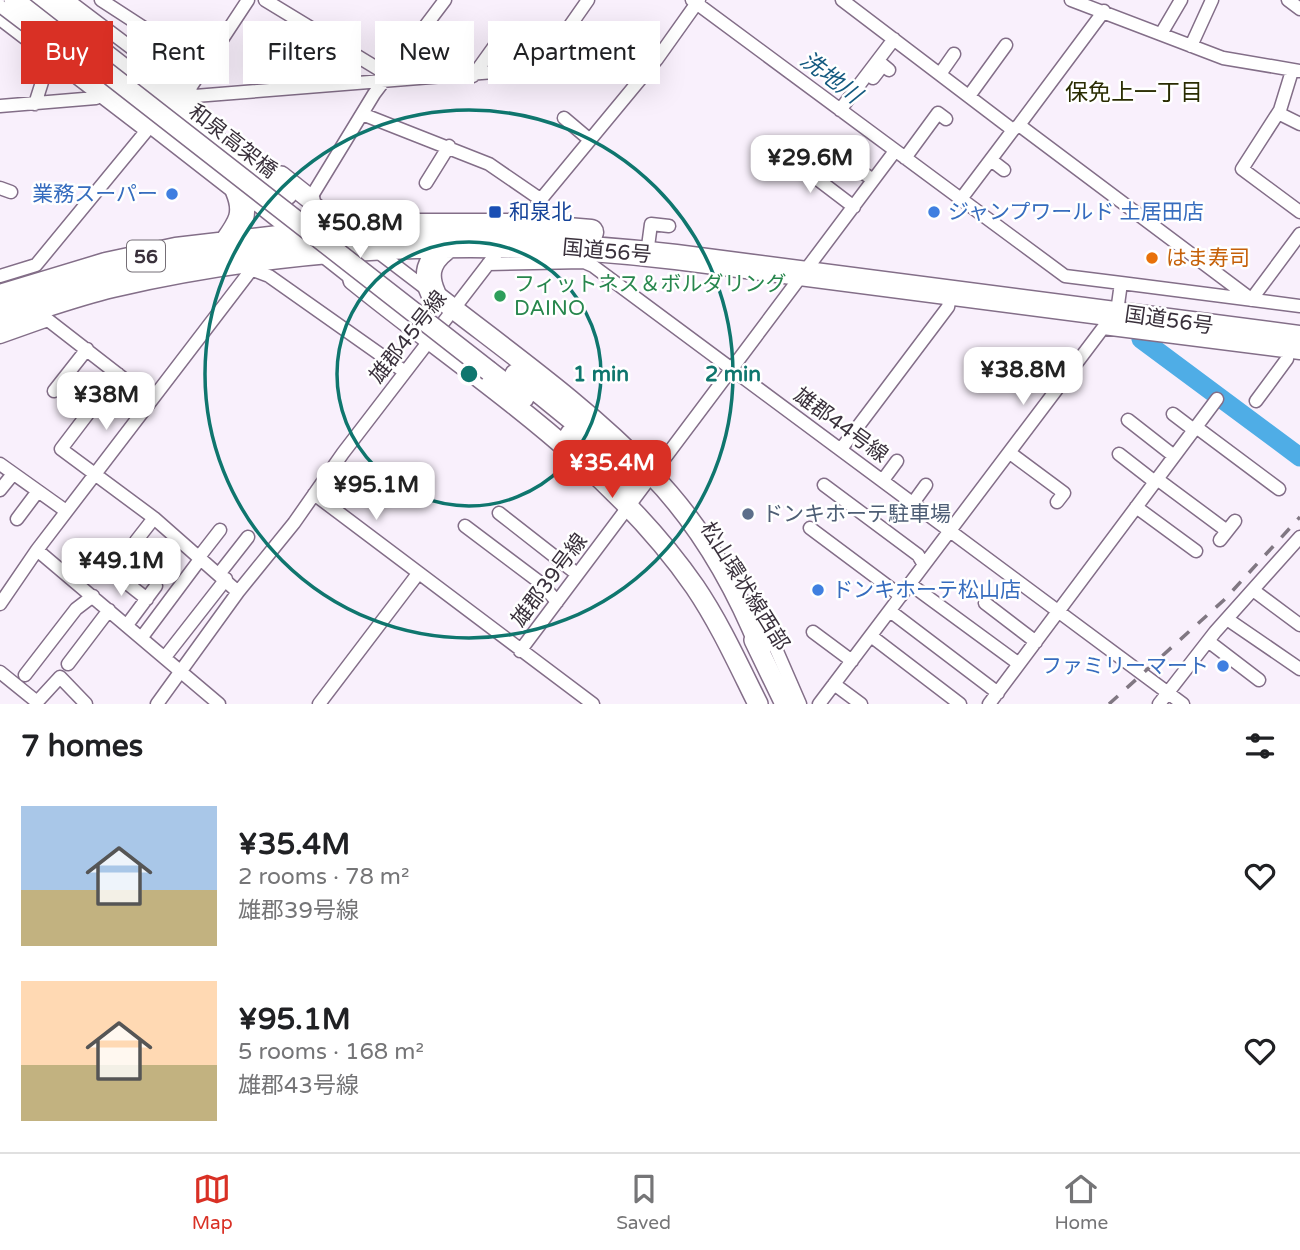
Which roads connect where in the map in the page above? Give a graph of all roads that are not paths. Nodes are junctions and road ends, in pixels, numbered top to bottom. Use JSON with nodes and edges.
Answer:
{"nodes":[{"id":1,"x":14,"y":0,"type":"edge"},
{"id":2,"x":35,"y":0,"type":"edge"},
{"id":3,"x":54,"y":0,"type":"edge"},
{"id":4,"x":68,"y":0,"type":"edge"},
{"id":5,"x":248,"y":0,"type":"edge"},
{"id":6,"x":265,"y":0,"type":"edge"},
{"id":7,"x":445,"y":0,"type":"edge"},
{"id":8,"x":588,"y":0,"type":"edge"},
{"id":9,"x":842,"y":0,"type":"edge"},
{"id":10,"x":1071,"y":0,"type":"edge"},
{"id":11,"x":1181,"y":0,"type":"edge"},
{"id":12,"x":1212,"y":0,"type":"edge"},
{"id":13,"x":103,"y":1,"type":"edge"},
{"id":14,"x":695,"y":1,"type":"edge"},
{"id":15,"x":0,"y":6,"type":"edge"},
{"id":16,"x":1099,"y":7,"type":"edge"},
{"id":17,"x":0,"y":19,"type":"edge"},
{"id":18,"x":96,"y":21,"type":"joint"},
{"id":19,"x":134,"y":21,"type":"edge"},
{"id":20,"x":430,"y":21,"type":"edge"},
{"id":21,"x":573,"y":21,"type":"edge"},
{"id":22,"x":13,"y":29,"type":"junction"},
{"id":23,"x":113,"y":34,"type":"edge"},
{"id":24,"x":1161,"y":34,"type":"junction"},
{"id":25,"x":21,"y":35,"type":"edge"},
{"id":26,"x":894,"y":39,"type":"junction"},
{"id":27,"x":127,"y":45,"type":"edge"},
{"id":28,"x":1006,"y":45,"type":"dead end"},
{"id":29,"x":1191,"y":46,"type":"junction"},
{"id":30,"x":660,"y":54,"type":"edge"},
{"id":31,"x":954,"y":54,"type":"dead end"},
{"id":32,"x":488,"y":55,"type":"edge"},
{"id":33,"x":375,"y":67,"type":"edge"},
{"id":34,"x":890,"y":70,"type":"dead end"},
{"id":35,"x":1296,"y":71,"type":"edge"},
{"id":36,"x":940,"y":74,"type":"junction"},
{"id":37,"x":474,"y":75,"type":"edge"},
{"id":38,"x":375,"y":81,"type":"edge"},
{"id":39,"x":41,"y":84,"type":"edge"},
{"id":40,"x":85,"y":84,"type":"edge"},
{"id":41,"x":178,"y":84,"type":"edge"},
{"id":42,"x":384,"y":84,"type":"edge"},
{"id":43,"x":636,"y":84,"type":"edge"},
{"id":44,"x":191,"y":94,"type":"junction"},
{"id":45,"x":99,"y":95,"type":"junction"},
{"id":46,"x":969,"y":96,"type":"junction"},
{"id":47,"x":35,"y":104,"type":"junction"},
{"id":48,"x":0,"y":106,"type":"edge"},
{"id":49,"x":936,"y":106,"type":"dead end"},
{"id":50,"x":843,"y":112,"type":"junction"},
{"id":51,"x":1278,"y":113,"type":"junction"},
{"id":52,"x":203,"y":114,"type":"joint"},
{"id":53,"x":362,"y":114,"type":"junction"},
{"id":54,"x":564,"y":118,"type":"dead end"},
{"id":55,"x":946,"y":119,"type":"dead end"},
{"id":56,"x":1300,"y":124,"type":"edge"},
{"id":57,"x":148,"y":127,"type":"junction"},
{"id":58,"x":1016,"y":127,"type":"junction"},
{"id":59,"x":590,"y":140,"type":"junction"},
{"id":60,"x":449,"y":146,"type":"junction"},
{"id":61,"x":827,"y":146,"type":"dead end"},
{"id":62,"x":900,"y":154,"type":"junction"},
{"id":63,"x":787,"y":156,"type":"dead end"},
{"id":64,"x":991,"y":160,"type":"junction"},
{"id":65,"x":1004,"y":170,"type":"dead end"},
{"id":66,"x":873,"y":180,"type":"junction"},
{"id":67,"x":426,"y":183,"type":"dead end"},
{"id":68,"x":238,"y":191,"type":"junction"},
{"id":69,"x":540,"y":198,"type":"junction"},
{"id":70,"x":310,"y":199,"type":"junction"},
{"id":71,"x":961,"y":200,"type":"junction"},
{"id":72,"x":854,"y":207,"type":"junction"},
{"id":73,"x":1300,"y":212,"type":"edge"},
{"id":74,"x":519,"y":226,"type":"junction"},
{"id":75,"x":348,"y":229,"type":"junction"},
{"id":76,"x":1300,"y":233,"type":"edge"},
{"id":77,"x":297,"y":236,"type":"junction"},
{"id":78,"x":655,"y":239,"type":"junction"},
{"id":79,"x":451,"y":244,"type":"junction"},
{"id":80,"x":370,"y":247,"type":"junction"},
{"id":81,"x":318,"y":252,"type":"junction"},
{"id":82,"x":496,"y":254,"type":"junction"},
{"id":83,"x":245,"y":265,"type":"junction"},
{"id":84,"x":808,"y":266,"type":"junction"},
{"id":85,"x":0,"y":276,"type":"edge"},
{"id":86,"x":353,"y":280,"type":"joint"},
{"id":87,"x":951,"y":292,"type":"junction"},
{"id":88,"x":433,"y":293,"type":"junction"},
{"id":89,"x":0,"y":296,"type":"edge"},
{"id":90,"x":1251,"y":299,"type":"junction"},
{"id":91,"x":1118,"y":306,"type":"junction"},
{"id":92,"x":454,"y":310,"type":"junction"},
{"id":93,"x":0,"y":319,"type":"edge"},
{"id":94,"x":1297,"y":333,"type":"edge"},
{"id":95,"x":0,"y":337,"type":"edge"},
{"id":96,"x":429,"y":342,"type":"junction"},
{"id":97,"x":87,"y":349,"type":"junction"},
{"id":98,"x":494,"y":366,"type":"junction"},
{"id":99,"x":732,"y":369,"type":"junction"},
{"id":100,"x":405,"y":372,"type":"junction"},
{"id":101,"x":118,"y":374,"type":"junction"},
{"id":102,"x":54,"y":391,"type":"dead end"},
{"id":103,"x":1217,"y":399,"type":"dead end"},
{"id":104,"x":151,"y":400,"type":"junction"},
{"id":105,"x":1256,"y":401,"type":"dead end"},
{"id":106,"x":1173,"y":414,"type":"dead end"},
{"id":107,"x":1128,"y":420,"type":"dead end"},
{"id":108,"x":1195,"y":428,"type":"junction"},
{"id":109,"x":841,"y":449,"type":"junction"},
{"id":110,"x":1010,"y":453,"type":"junction"},
{"id":111,"x":1119,"y":454,"type":"dead end"},
{"id":112,"x":1174,"y":456,"type":"junction"},
{"id":113,"x":897,"y":461,"type":"dead end"},
{"id":114,"x":0,"y":464,"type":"edge"},
{"id":115,"x":13,"y":474,"type":"junction"},
{"id":116,"x":95,"y":474,"type":"junction"},
{"id":117,"x":883,"y":480,"type":"junction"},
{"id":118,"x":1156,"y":480,"type":"junction"},
{"id":119,"x":824,"y":485,"type":"dead end"},
{"id":120,"x":926,"y":485,"type":"dead end"},
{"id":121,"x":1279,"y":489,"type":"dead end"},
{"id":122,"x":0,"y":490,"type":"edge"},
{"id":123,"x":38,"y":491,"type":"junction"},
{"id":124,"x":640,"y":491,"type":"junction"},
{"id":125,"x":314,"y":495,"type":"junction"},
{"id":126,"x":1057,"y":502,"type":"dead end"},
{"id":127,"x":913,"y":503,"type":"junction"},
{"id":128,"x":1136,"y":507,"type":"junction"},
{"id":129,"x":66,"y":511,"type":"junction"},
{"id":130,"x":499,"y":513,"type":"dead end"},
{"id":131,"x":154,"y":518,"type":"junction"},
{"id":132,"x":17,"y":519,"type":"dead end"},
{"id":133,"x":465,"y":526,"type":"dead end"},
{"id":134,"x":810,"y":528,"type":"dead end"},
{"id":135,"x":220,"y":530,"type":"dead end"},
{"id":136,"x":698,"y":530,"type":"junction"},
{"id":137,"x":951,"y":530,"type":"junction"},
{"id":138,"x":1227,"y":531,"type":"dead end"},
{"id":139,"x":248,"y":537,"type":"dead end"},
{"id":140,"x":1300,"y":537,"type":"edge"},
{"id":141,"x":136,"y":541,"type":"dead end"},
{"id":142,"x":660,"y":545,"type":"junction"},
{"id":143,"x":37,"y":550,"type":"junction"},
{"id":144,"x":1196,"y":551,"type":"dead end"},
{"id":145,"x":200,"y":558,"type":"junction"},
{"id":146,"x":924,"y":565,"type":"junction"},
{"id":147,"x":577,"y":574,"type":"junction"},
{"id":148,"x":417,"y":575,"type":"junction"},
{"id":149,"x":222,"y":577,"type":"junction"},
{"id":150,"x":128,"y":584,"type":"dead end"},
{"id":151,"x":910,"y":584,"type":"junction"},
{"id":152,"x":156,"y":586,"type":"dead end"},
{"id":153,"x":1253,"y":590,"type":"junction"},
{"id":154,"x":238,"y":592,"type":"junction"},
{"id":155,"x":93,"y":596,"type":"junction"},
{"id":156,"x":901,"y":596,"type":"junction"},
{"id":157,"x":147,"y":599,"type":"junction"},
{"id":158,"x":557,"y":602,"type":"junction"},
{"id":159,"x":985,"y":603,"type":"dead end"},
{"id":160,"x":0,"y":604,"type":"edge"},
{"id":161,"x":109,"y":610,"type":"junction"},
{"id":162,"x":890,"y":611,"type":"junction"},
{"id":163,"x":1058,"y":612,"type":"junction"},
{"id":164,"x":1227,"y":619,"type":"junction"},
{"id":165,"x":127,"y":625,"type":"junction"},
{"id":166,"x":1300,"y":625,"type":"edge"},
{"id":167,"x":813,"y":632,"type":"dead end"},
{"id":168,"x":871,"y":636,"type":"junction"},
{"id":169,"x":142,"y":637,"type":"junction"},
{"id":170,"x":1208,"y":641,"type":"junction"},
{"id":171,"x":1036,"y":642,"type":"junction"},
{"id":172,"x":761,"y":650,"type":"junction"},
{"id":173,"x":520,"y":651,"type":"junction"},
{"id":174,"x":165,"y":657,"type":"junction"},
{"id":175,"x":852,"y":661,"type":"junction"},
{"id":176,"x":68,"y":664,"type":"dead end"},
{"id":177,"x":1019,"y":664,"type":"junction"},
{"id":178,"x":1300,"y":669,"type":"edge"},
{"id":179,"x":0,"y":672,"type":"edge"},
{"id":180,"x":181,"y":672,"type":"junction"},
{"id":181,"x":24,"y":675,"type":"dead end"},
{"id":182,"x":1259,"y":680,"type":"dead end"},
{"id":183,"x":834,"y":684,"type":"junction"},
{"id":184,"x":998,"y":692,"type":"junction"},
{"id":185,"x":1168,"y":692,"type":"junction"},
{"id":186,"x":86,"y":704,"type":"edge"},
{"id":187,"x":157,"y":704,"type":"edge"},
{"id":188,"x":219,"y":704,"type":"edge"},
{"id":189,"x":319,"y":704,"type":"edge"},
{"id":190,"x":593,"y":704,"type":"edge"},
{"id":191,"x":747,"y":704,"type":"edge"},
{"id":192,"x":758,"y":704,"type":"edge"},
{"id":193,"x":768,"y":704,"type":"edge"},
{"id":194,"x":785,"y":704,"type":"edge"},
{"id":195,"x":800,"y":704,"type":"edge"},
{"id":196,"x":819,"y":704,"type":"edge"},
{"id":197,"x":861,"y":704,"type":"edge"},
{"id":198,"x":960,"y":704,"type":"edge"},
{"id":199,"x":989,"y":704,"type":"edge"},
{"id":200,"x":1158,"y":704,"type":"edge"},
{"id":201,"x":1183,"y":704,"type":"edge"}],
"edges":[{"from":1,"to":98,"type":"street","name":"和泉高架橋","bridge":true},
{"from":2,"to":22,"type":"street"},
{"from":2,"to":98,"type":"street","name":"和泉高架橋"},
{"from":3,"to":52,"type":"street"},
{"from":4,"to":18,"type":"street"},
{"from":5,"to":44,"type":"street"},
{"from":6,"to":33,"type":"street"},
{"from":7,"to":20,"type":"street"},
{"from":8,"to":21,"type":"street"},
{"from":9,"to":26,"type":"street"},
{"from":10,"to":16,"type":"street"},
{"from":11,"to":24,"type":"street"},
{"from":12,"to":29,"type":"street"},
{"from":13,"to":18,"type":"street"},
{"from":13,"to":19,"type":"street"},
{"from":14,"to":30,"type":"street","name":"雄郡45号線"},
{"from":14,"to":50,"type":"street"},
{"from":15,"to":57,"type":"street","bridge":true},
{"from":16,"to":24,"type":"street"},
{"from":16,"to":58,"type":"street"},
{"from":17,"to":22,"type":"street"},
{"from":22,"to":25,"type":"street"},
{"from":23,"to":27,"type":"street"},
{"from":24,"to":29,"type":"street"},
{"from":26,"to":36,"type":"street"},
{"from":26,"to":50,"type":"street"},
{"from":28,"to":46,"type":"street"},
{"from":29,"to":35,"type":"street"},
{"from":31,"to":36,"type":"street"},
{"from":32,"to":37,"type":"street"},
{"from":34,"to":50,"type":"street"},
{"from":35,"to":51,"type":"street"},
{"from":36,"to":46,"type":"street"},
{"from":38,"to":44,"type":"street"},
{"from":39,"to":47,"type":"street"},
{"from":40,"to":45,"type":"street"},
{"from":41,"to":44,"type":"street"},
{"from":42,"to":53,"type":"street"},
{"from":43,"to":59,"type":"street","name":"雄郡45号線"},
{"from":45,"to":47,"type":"street"},
{"from":45,"to":57,"type":"street"},
{"from":46,"to":58,"type":"street"},
{"from":47,"to":48,"type":"street"},
{"from":49,"to":62,"type":"street"},
{"from":50,"to":62,"type":"street"},
{"from":51,"to":56,"type":"street"},
{"from":51,"to":73,"type":"street"},
{"from":52,"to":70,"type":"street"},
{"from":53,"to":60,"type":"street"},
{"from":53,"to":70,"type":"street"},
{"from":54,"to":59,"type":"street"},
{"from":55,"to":62,"type":"street"},
{"from":57,"to":68,"type":"street"},
{"from":57,"to":85,"type":"street"},
{"from":58,"to":64,"type":"street"},
{"from":58,"to":90,"type":"street"},
{"from":59,"to":69,"type":"street","name":"雄郡45号線"},
{"from":60,"to":67,"type":"street"},
{"from":60,"to":69,"type":"street"},
{"from":61,"to":66,"type":"street"},
{"from":62,"to":66,"type":"street","name":"雄郡39号線"},
{"from":62,"to":71,"type":"street"},
{"from":63,"to":72,"type":"street"},
{"from":64,"to":65,"type":"street"},
{"from":64,"to":71,"type":"street"},
{"from":66,"to":72,"type":"street","name":"雄郡39号線"},
{"from":68,"to":77,"type":"street"},
{"from":68,"to":83,"type":"highway"},
{"from":69,"to":74,"type":"street","name":"雄郡45号線"},
{"from":70,"to":75,"type":"street"},
{"from":71,"to":91,"type":"street"},
{"from":72,"to":84,"type":"street","name":"雄郡39号線"},
{"from":74,"to":75,"type":"highway","name":"国道56号","number":"56"},
{"from":74,"to":78,"type":"highway","name":"国道56号","number":"56"},
{"from":74,"to":82,"type":"street","name":"雄郡45号線"},
{"from":75,"to":77,"type":"highway","name":"国道56号","number":"56"},
{"from":75,"to":80,"type":"street"},
{"from":76,"to":90,"type":"street"},
{"from":77,"to":81,"type":"street"},
{"from":77,"to":83,"type":"highway","name":"国道56号","number":"56"},
{"from":78,"to":82,"type":"highway","name":"国道56号","number":"56"},
{"from":78,"to":84,"type":"highway","name":"国道56号","number":"56"},
{"from":79,"to":80,"type":"highway","name":"国道56号","number":"56"},
{"from":79,"to":82,"type":"highway","name":"国道56号","number":"56"},
{"from":79,"to":88,"type":"highway"},
{"from":80,"to":81,"type":"highway","name":"国道56号","number":"56"},
{"from":80,"to":88,"type":"street"},
{"from":81,"to":83,"type":"highway","name":"国道56号","number":"56"},
{"from":81,"to":86,"type":"street"},
{"from":82,"to":92,"type":"street","name":"雄郡45号線"},
{"from":82,"to":99,"type":"street","name":"雄郡44号線"},
{"from":83,"to":89,"type":"highway","name":"国道56号","number":"56"},
{"from":83,"to":93,"type":"highway","name":"国道56号","number":"56"},
{"from":83,"to":100,"type":"street"},
{"from":83,"to":104,"type":"street"},
{"from":84,"to":87,"type":"highway","name":"国道56号","number":"56"},
{"from":84,"to":91,"type":"highway","name":"国道56号","number":"56"},
{"from":84,"to":99,"type":"street","name":"雄郡39号線"},
{"from":86,"to":96,"type":"street"},
{"from":87,"to":91,"type":"highway","name":"国道56号","number":"56"},
{"from":87,"to":109,"type":"street"},
{"from":88,"to":92,"type":"street"},
{"from":90,"to":91,"type":"street"},
{"from":90,"to":94,"type":"street"},
{"from":91,"to":94,"type":"highway","name":"国道56号","number":"56"},
{"from":91,"to":110,"type":"street"},
{"from":92,"to":96,"type":"street","name":"雄郡45号線"},
{"from":92,"to":124,"type":"street"},
{"from":94,"to":105,"type":"street"},
{"from":95,"to":97,"type":"street"},
{"from":96,"to":100,"type":"street","name":"雄郡45号線"},
{"from":96,"to":124,"type":"street"},
{"from":97,"to":101,"type":"street"},
{"from":97,"to":102,"type":"street"},
{"from":98,"to":124,"type":"street","name":"松山環状線西部"},
{"from":99,"to":109,"type":"street","name":"雄郡44号線"},
{"from":99,"to":124,"type":"street","name":"雄郡39号線"},
{"from":100,"to":125,"type":"street","name":"雄郡45号線"},
{"from":101,"to":104,"type":"street"},
{"from":101,"to":116,"type":"street"},
{"from":103,"to":108,"type":"street"},
{"from":104,"to":116,"type":"street"},
{"from":106,"to":108,"type":"street"},
{"from":107,"to":112,"type":"street"},
{"from":108,"to":112,"type":"street"},
{"from":108,"to":121,"type":"street"},
{"from":109,"to":117,"type":"street","name":"雄郡44号線"},
{"from":110,"to":126,"type":"street"},
{"from":110,"to":137,"type":"street"},
{"from":111,"to":118,"type":"street"},
{"from":112,"to":118,"type":"street"},
{"from":113,"to":117,"type":"street"},
{"from":114,"to":115,"type":"street"},
{"from":115,"to":122,"type":"street"},
{"from":115,"to":123,"type":"street"},
{"from":116,"to":129,"type":"street"},
{"from":116,"to":131,"type":"street"},
{"from":117,"to":127,"type":"street","name":"雄郡44号線"},
{"from":118,"to":128,"type":"street"},
{"from":118,"to":138,"type":"street"},
{"from":119,"to":146,"type":"street"},
{"from":120,"to":127,"type":"street"},
{"from":123,"to":129,"type":"street"},
{"from":123,"to":132,"type":"street"},
{"from":124,"to":136,"type":"street"},
{"from":124,"to":142,"type":"street"},
{"from":124,"to":147,"type":"street","name":"雄郡39号線"},
{"from":124,"to":172,"type":"street","name":"松山環状線西部"},
{"from":124,"to":193,"type":"street","name":"松山環状線西部"},
{"from":125,"to":148,"type":"street","name":"雄郡39号線"},
{"from":125,"to":154,"type":"street","name":"雄郡45号線"},
{"from":127,"to":137,"type":"street","name":"雄郡44号線"},
{"from":128,"to":144,"type":"street"},
{"from":128,"to":163,"type":"street"},
{"from":129,"to":143,"type":"street"},
{"from":130,"to":147,"type":"street"},
{"from":131,"to":141,"type":"street"},
{"from":131,"to":145,"type":"street"},
{"from":133,"to":158,"type":"street"},
{"from":134,"to":156,"type":"street"},
{"from":135,"to":145,"type":"street"},
{"from":136,"to":172,"type":"street"},
{"from":136,"to":195,"type":"street"},
{"from":137,"to":146,"type":"street"},
{"from":137,"to":163,"type":"street","name":"雄郡44号線"},
{"from":139,"to":149,"type":"street"},
{"from":140,"to":153,"type":"street"},
{"from":142,"to":191,"type":"street"},
{"from":142,"to":192,"type":"street"},
{"from":143,"to":155,"type":"street"},
{"from":143,"to":160,"type":"street"},
{"from":145,"to":149,"type":"street"},
{"from":145,"to":169,"type":"street"},
{"from":146,"to":151,"type":"street"},
{"from":147,"to":158,"type":"street","name":"雄郡39号線"},
{"from":148,"to":173,"type":"street","name":"雄郡39号線"},
{"from":148,"to":189,"type":"street"},
{"from":149,"to":154,"type":"street"},
{"from":149,"to":174,"type":"street"},
{"from":150,"to":157,"type":"street"},
{"from":151,"to":156,"type":"street"},
{"from":151,"to":177,"type":"street"},
{"from":152,"to":157,"type":"street"},
{"from":153,"to":164,"type":"street"},
{"from":153,"to":166,"type":"street"},
{"from":154,"to":180,"type":"street","name":"雄郡45号線"},
{"from":155,"to":161,"type":"street"},
{"from":155,"to":181,"type":"street"},
{"from":156,"to":162,"type":"street"},
{"from":157,"to":165,"type":"street"},
{"from":158,"to":173,"type":"street","name":"雄郡39号線"},
{"from":159,"to":171,"type":"street"},
{"from":161,"to":165,"type":"street"},
{"from":161,"to":176,"type":"street"},
{"from":162,"to":168,"type":"street"},
{"from":162,"to":184,"type":"street"},
{"from":163,"to":171,"type":"street"},
{"from":163,"to":185,"type":"street","name":"雄郡44号線"},
{"from":164,"to":170,"type":"street"},
{"from":164,"to":178,"type":"street"},
{"from":165,"to":169,"type":"street"},
{"from":167,"to":175,"type":"street"},
{"from":168,"to":175,"type":"street"},
{"from":168,"to":198,"type":"street"},
{"from":169,"to":174,"type":"street"},
{"from":170,"to":182,"type":"street"},
{"from":170,"to":185,"type":"street"},
{"from":171,"to":177,"type":"street"},
{"from":172,"to":194,"type":"street","name":"松山環状線西部"},
{"from":173,"to":190,"type":"street"},
{"from":174,"to":180,"type":"street"},
{"from":175,"to":183,"type":"street"},
{"from":177,"to":184,"type":"street"},
{"from":179,"to":186,"type":"street"},
{"from":180,"to":187,"type":"street","name":"雄郡45号線"},
{"from":180,"to":188,"type":"street"},
{"from":183,"to":196,"type":"street"},
{"from":183,"to":197,"type":"street"},
{"from":184,"to":199,"type":"street"},
{"from":185,"to":200,"type":"street"},
{"from":185,"to":201,"type":"street","name":"雄郡44号線"}]}
